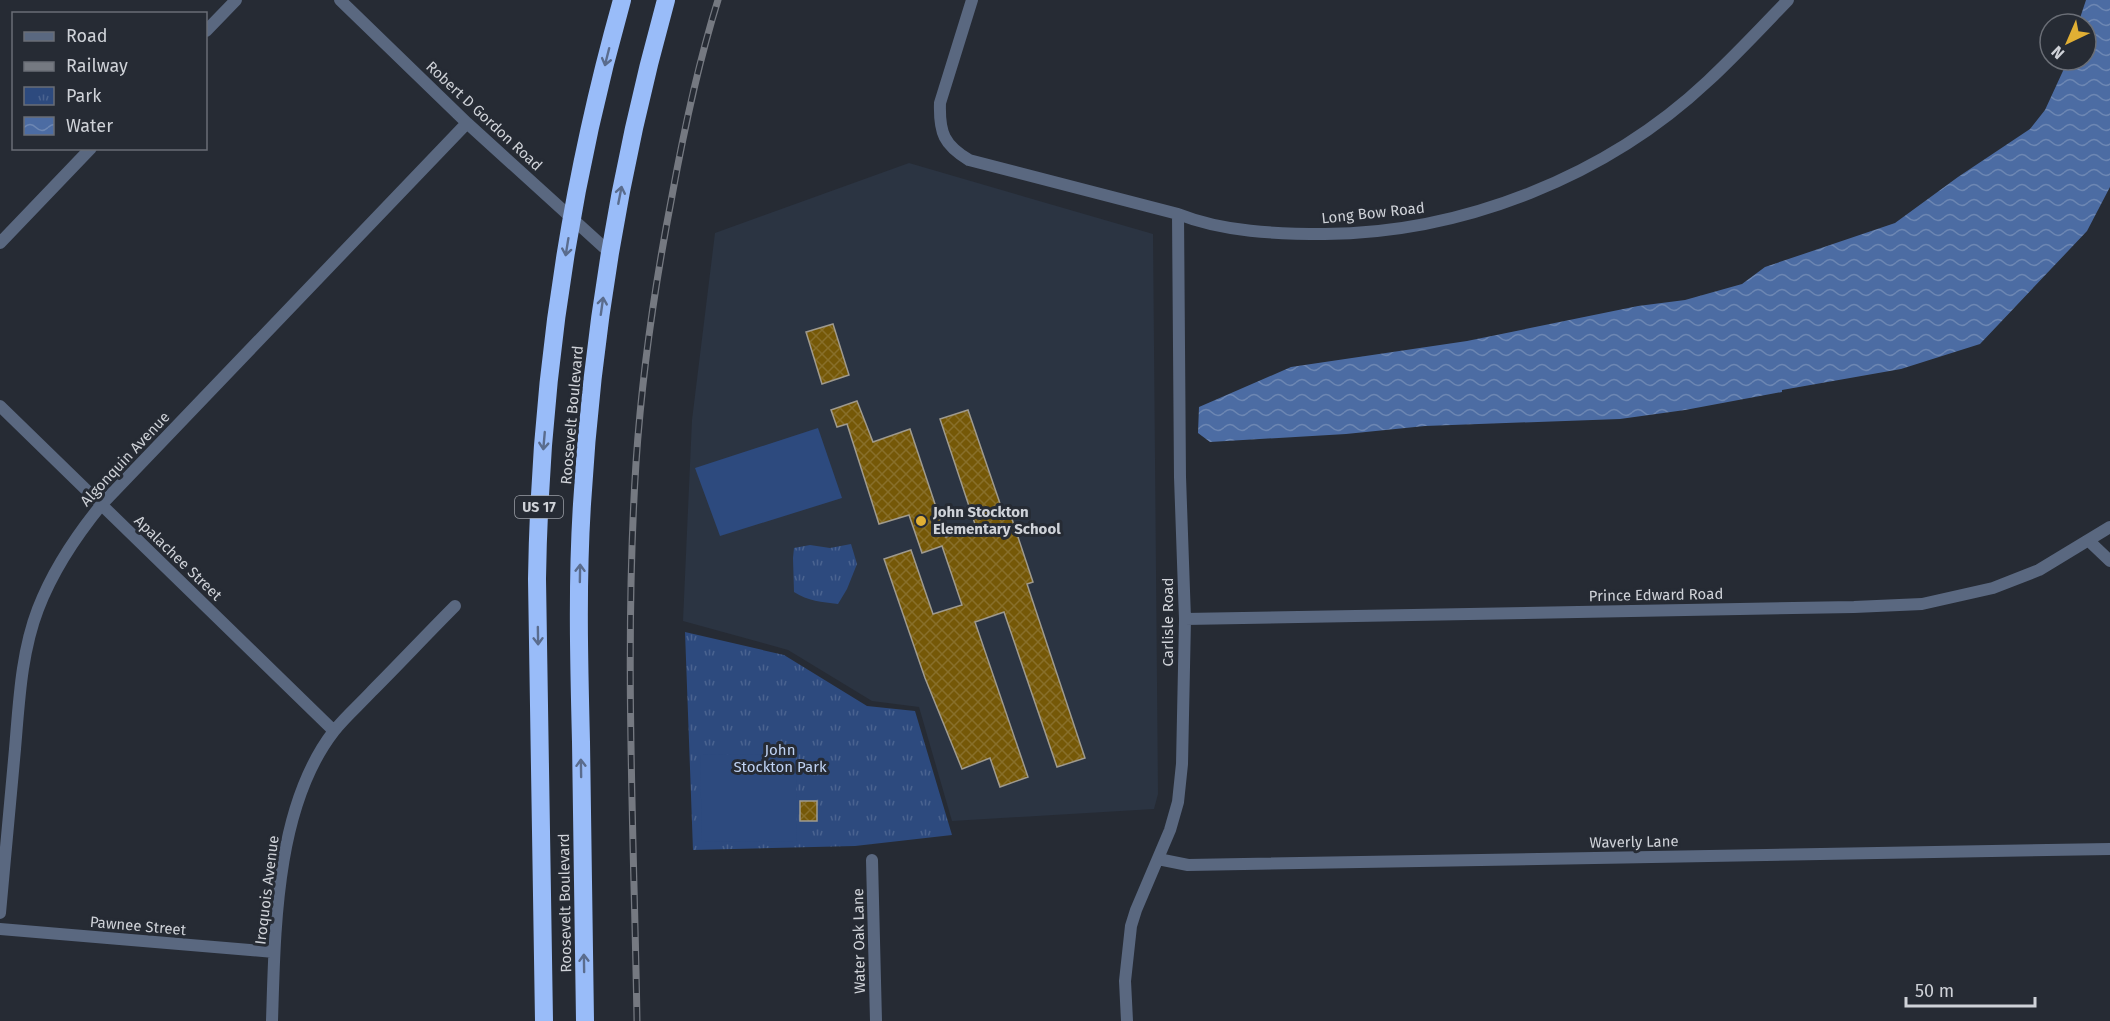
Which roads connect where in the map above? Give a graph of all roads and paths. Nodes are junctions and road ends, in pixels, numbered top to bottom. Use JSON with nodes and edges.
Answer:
{"nodes":[{"id":1,"x":236,"y":0,"type":"edge"},
{"id":2,"x":340,"y":0,"type":"edge"},
{"id":3,"x":622,"y":0,"type":"edge"},
{"id":4,"x":666,"y":0,"type":"edge"},
{"id":5,"x":972,"y":0,"type":"edge"},
{"id":6,"x":1788,"y":0,"type":"edge"},
{"id":7,"x":207,"y":30,"type":"edge"},
{"id":8,"x":467,"y":123,"type":"junction"},
{"id":9,"x":90,"y":150,"type":"edge"},
{"id":10,"x":1178,"y":213,"type":"junction"},
{"id":11,"x":572,"y":218,"type":"junction"},
{"id":12,"x":0,"y":243,"type":"edge"},
{"id":13,"x":609,"y":252,"type":"junction"},
{"id":14,"x":0,"y":406,"type":"edge"},
{"id":15,"x":102,"y":504,"type":"junction"},
{"id":16,"x":2110,"y":527,"type":"edge"},
{"id":17,"x":2089,"y":541,"type":"junction"},
{"id":18,"x":2110,"y":561,"type":"edge"},
{"id":19,"x":455,"y":606,"type":"dead end"},
{"id":20,"x":1185,"y":619,"type":"junction"},
{"id":21,"x":334,"y":731,"type":"junction"},
{"id":22,"x":2110,"y":849,"type":"edge"},
{"id":23,"x":1158,"y":859,"type":"junction"},
{"id":24,"x":872,"y":860,"type":"dead end"},
{"id":25,"x":0,"y":913,"type":"edge"},
{"id":26,"x":0,"y":929,"type":"edge"},
{"id":27,"x":274,"y":952,"type":"junction"},
{"id":28,"x":272,"y":1021,"type":"edge"},
{"id":29,"x":544,"y":1021,"type":"edge"},
{"id":30,"x":585,"y":1021,"type":"edge"},
{"id":31,"x":876,"y":1021,"type":"edge"},
{"id":32,"x":1127,"y":1021,"type":"edge"}],
"edges":[{"from":1,"to":7,"type":"street"},
{"from":2,"to":8,"type":"street","name":"Robert D Gordon Road"},
{"from":3,"to":11,"type":"highway","name":"Roosevelt Boulevard","number":"US 17","one_way":true},
{"from":13,"to":4,"type":"highway","name":"Roosevelt Boulevard","number":"US 17","one_way":true},
{"from":5,"to":10,"type":"street","name":"Long Bow Road"},
{"from":6,"to":10,"type":"street","name":"Long Bow Road"},
{"from":8,"to":11,"type":"street","name":"Robert D Gordon Road"},
{"from":8,"to":15,"type":"street","name":"Algonquin Avenue"},
{"from":9,"to":12,"type":"street"},
{"from":10,"to":20,"type":"street","name":"Carlisle Road"},
{"from":11,"to":13,"type":"street","name":"Robert D Gordon Road"},
{"from":11,"to":29,"type":"highway","name":"Roosevelt Boulevard","number":"US 17","one_way":true},
{"from":30,"to":13,"type":"highway","name":"Roosevelt Boulevard","number":"US 17","one_way":true},
{"from":14,"to":15,"type":"street","name":"Apalachee Street"},
{"from":15,"to":21,"type":"street","name":"Apalachee Street"},
{"from":15,"to":25,"type":"street","name":"Algonquin Avenue"},
{"from":16,"to":17,"type":"street","name":"Prince Edward Road"},
{"from":17,"to":18,"type":"street"},
{"from":17,"to":20,"type":"street","name":"Prince Edward Road"},
{"from":19,"to":21,"type":"street","name":"Iroquois Avenue"},
{"from":20,"to":23,"type":"street","name":"Carlisle Road"},
{"from":21,"to":27,"type":"street","name":"Iroquois Avenue"},
{"from":22,"to":23,"type":"street","name":"Waverly Lane"},
{"from":23,"to":32,"type":"street","name":"Carlisle Road"},
{"from":24,"to":31,"type":"street","name":"Water Oak Lane"},
{"from":26,"to":27,"type":"street","name":"Pawnee Street"},
{"from":27,"to":28,"type":"street","name":"Iroquois Avenue"}]}
